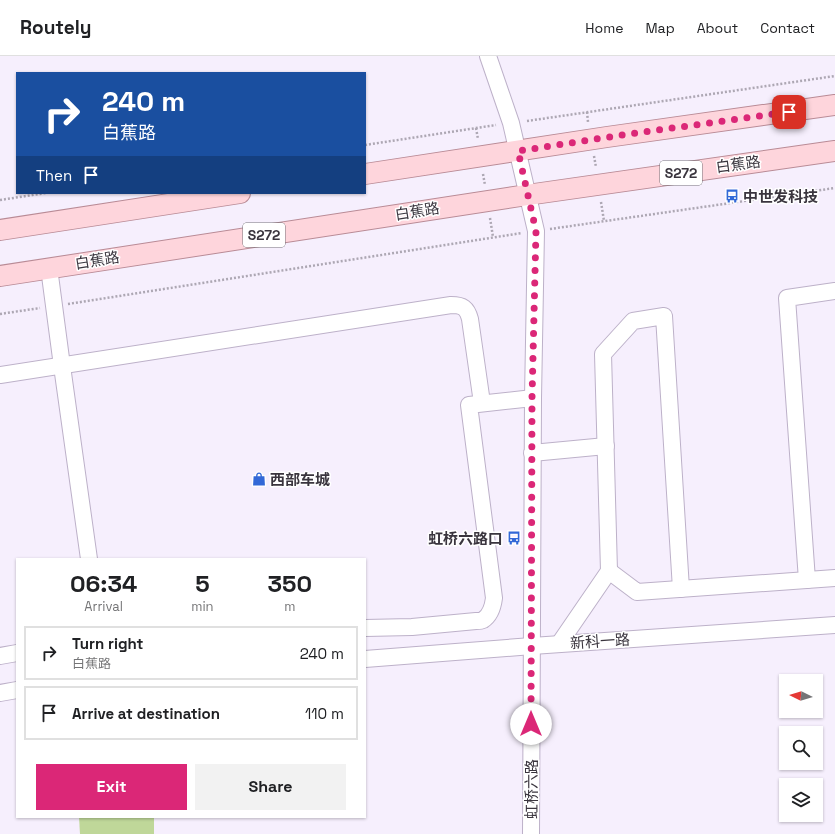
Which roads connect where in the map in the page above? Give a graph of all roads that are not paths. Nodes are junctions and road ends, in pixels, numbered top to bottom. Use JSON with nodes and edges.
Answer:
{"nodes":[{"id":1,"x":488,"y":56,"type":"edge"},
{"id":2,"x":835,"y":105,"type":"edge"},
{"id":3,"x":835,"y":150,"type":"edge"},
{"id":4,"x":518,"y":151,"type":"junction"},
{"id":5,"x":366,"y":174,"type":"edge"},
{"id":6,"x":234,"y":194,"type":"edge"},
{"id":7,"x":527,"y":195,"type":"junction"},
{"id":8,"x":0,"y":230,"type":"edge"},
{"id":9,"x":49,"y":268,"type":"junction"},
{"id":10,"x":0,"y":276,"type":"edge"},
{"id":11,"x":835,"y":291,"type":"edge"},
{"id":12,"x":62,"y":366,"type":"junction"},
{"id":13,"x":0,"y":375,"type":"edge"},
{"id":14,"x":532,"y":398,"type":"junction"},
{"id":15,"x":482,"y":404,"type":"junction"},
{"id":16,"x":606,"y":446,"type":"junction"},
{"id":17,"x":532,"y":453,"type":"junction"},
{"id":18,"x":89,"y":558,"type":"edge"},
{"id":19,"x":610,"y":571,"type":"junction"},
{"id":20,"x":835,"y":578,"type":"edge"},
{"id":21,"x":807,"y":580,"type":"junction"},
{"id":22,"x":681,"y":590,"type":"junction"},
{"id":23,"x":835,"y":625,"type":"edge"},
{"id":24,"x":366,"y":628,"type":"edge"},
{"id":25,"x":559,"y":644,"type":"junction"},
{"id":26,"x":532,"y":646,"type":"junction"},
{"id":27,"x":16,"y":653,"type":"edge"},
{"id":28,"x":0,"y":656,"type":"edge"},
{"id":29,"x":366,"y":659,"type":"edge"},
{"id":30,"x":16,"y":690,"type":"edge"},
{"id":31,"x":0,"y":693,"type":"edge"},
{"id":32,"x":531,"y":834,"type":"edge"}],
"edges":[{"from":1,"to":4,"type":"street","name":"虹桥六路"},
{"from":2,"to":4,"type":"main road"},
{"from":3,"to":7,"type":"main road","name":"白蕉路","number":"S272"},
{"from":4,"to":5,"type":"main road"},
{"from":4,"to":7,"type":"street","name":"虹桥六路"},
{"from":6,"to":8,"type":"main road"},
{"from":7,"to":9,"type":"main road","name":"白蕉路","number":"S272"},
{"from":7,"to":14,"type":"street","name":"虹桥六路"},
{"from":9,"to":10,"type":"main road","name":"白蕉路","number":"S272"},
{"from":9,"to":12,"type":"street"},
{"from":11,"to":21,"type":"street"},
{"from":12,"to":13,"type":"street"},
{"from":12,"to":15,"type":"street"},
{"from":12,"to":18,"type":"street"},
{"from":14,"to":15,"type":"street"},
{"from":14,"to":17,"type":"street","name":"虹桥六路"},
{"from":15,"to":24,"type":"street"},
{"from":16,"to":17,"type":"street"},
{"from":16,"to":19,"type":"street"},
{"from":16,"to":22,"type":"street"},
{"from":17,"to":26,"type":"street","name":"虹桥六路"},
{"from":19,"to":22,"type":"street"},
{"from":19,"to":25,"type":"street"},
{"from":20,"to":21,"type":"street"},
{"from":21,"to":22,"type":"street"},
{"from":23,"to":25,"type":"street","name":"新科一路"},
{"from":25,"to":26,"type":"street","name":"新科一路"},
{"from":26,"to":29,"type":"street","name":"新科一路"},
{"from":26,"to":32,"type":"street","name":"虹桥六路"},
{"from":27,"to":28,"type":"street"},
{"from":30,"to":31,"type":"street"}]}
